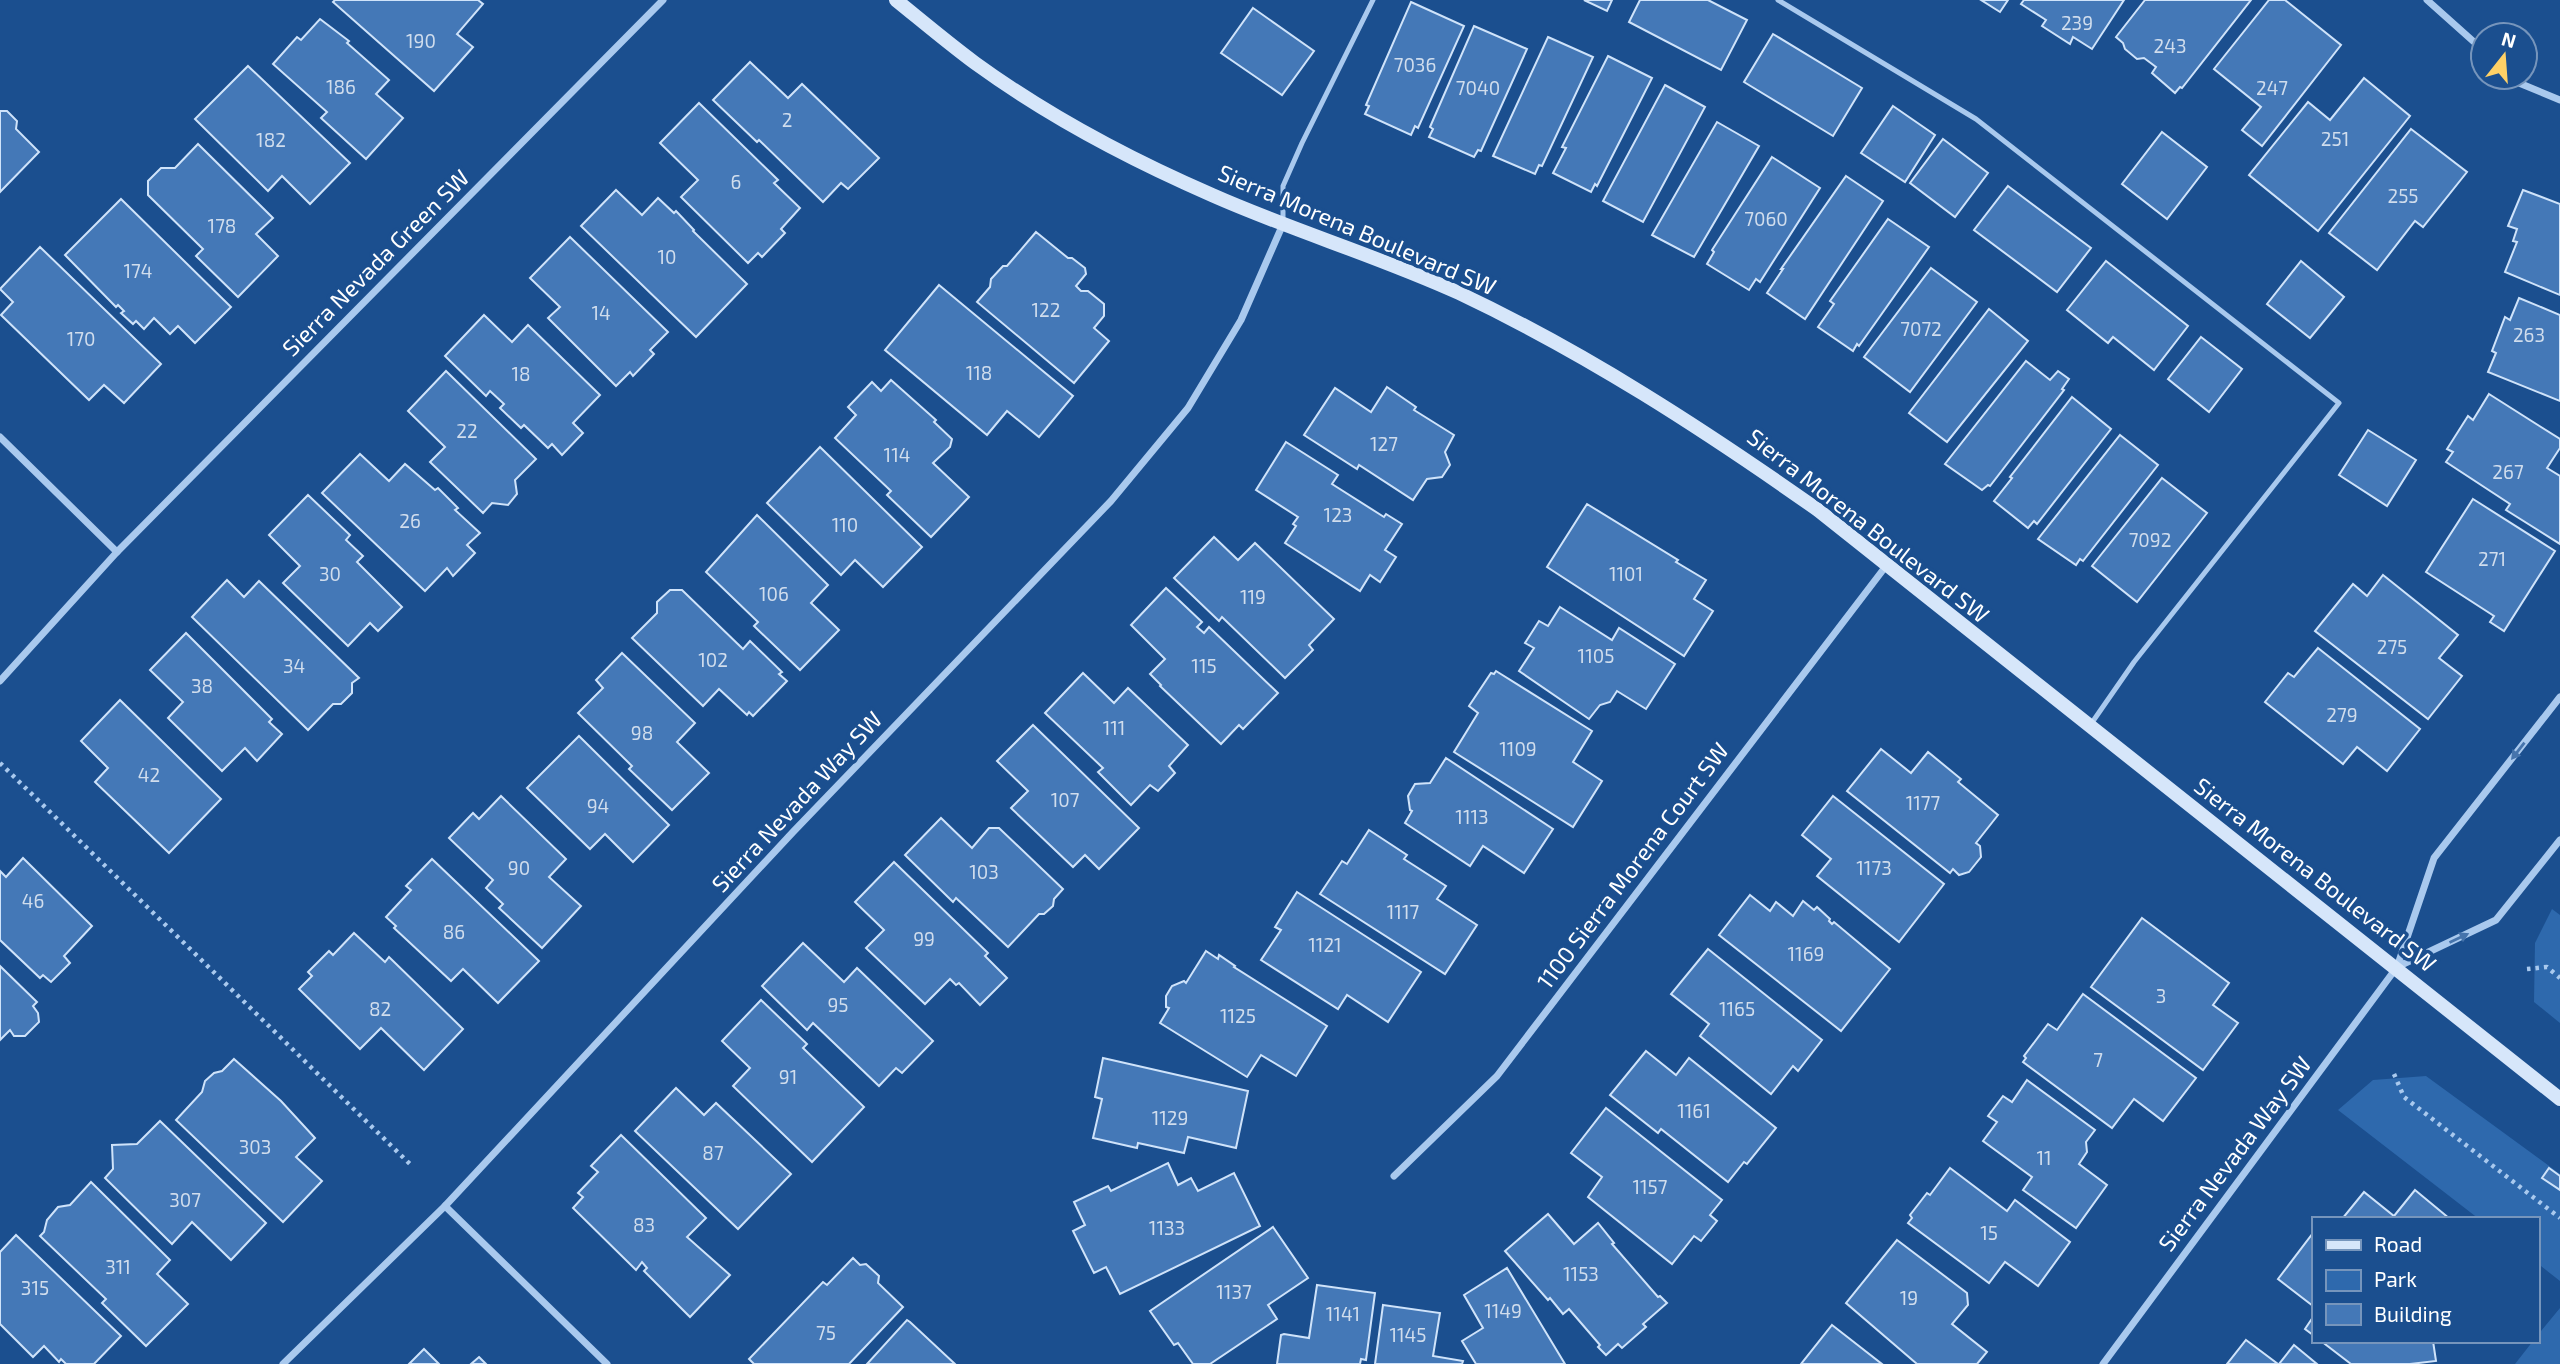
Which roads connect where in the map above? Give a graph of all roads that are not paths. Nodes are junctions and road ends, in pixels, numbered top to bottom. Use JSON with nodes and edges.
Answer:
{"nodes":[{"id":1,"x":663,"y":0,"type":"edge"},
{"id":2,"x":896,"y":0,"type":"edge"},
{"id":3,"x":1373,"y":0,"type":"edge"},
{"id":4,"x":1778,"y":0,"type":"edge"},
{"id":5,"x":2427,"y":0,"type":"edge"},
{"id":6,"x":2469,"y":38,"type":"edge"},
{"id":7,"x":2538,"y":91,"type":"edge"},
{"id":8,"x":2560,"y":100,"type":"edge"},
{"id":9,"x":1283,"y":224,"type":"junction"},
{"id":10,"x":0,"y":437,"type":"edge"},
{"id":11,"x":117,"y":552,"type":"junction"},
{"id":12,"x":1886,"y":566,"type":"junction"},
{"id":13,"x":0,"y":681,"type":"edge"},
{"id":14,"x":2560,"y":697,"type":"edge"},
{"id":15,"x":2089,"y":727,"type":"junction"},
{"id":16,"x":2560,"y":840,"type":"edge"},
{"id":17,"x":2397,"y":967,"type":"junction"},
{"id":18,"x":2560,"y":1099,"type":"edge"},
{"id":19,"x":1394,"y":1176,"type":"dead end"},
{"id":20,"x":445,"y":1206,"type":"junction"},
{"id":21,"x":283,"y":1364,"type":"edge"},
{"id":22,"x":607,"y":1364,"type":"edge"},
{"id":23,"x":2103,"y":1364,"type":"edge"}],
"edges":[{"from":1,"to":11,"type":"street","name":"Sierra Nevada Green SW"},
{"from":2,"to":9,"type":"street","name":"Sierra Morena Boulevard SW"},
{"from":3,"to":9,"type":"lane"},
{"from":4,"to":15,"type":"lane"},
{"from":5,"to":6,"type":"street"},
{"from":7,"to":8,"type":"street"},
{"from":9,"to":12,"type":"street","name":"Sierra Morena Boulevard SW"},
{"from":9,"to":20,"type":"street","name":"Sierra Nevada Way SW"},
{"from":10,"to":11,"type":"street"},
{"from":11,"to":13,"type":"street","name":"Sierra Nevada Green SW"},
{"from":12,"to":15,"type":"street","name":"Sierra Morena Boulevard SW"},
{"from":12,"to":19,"type":"street","name":"1100 Sierra Morena Court SW"},
{"from":14,"to":17,"type":"street","one_way":true},
{"from":15,"to":17,"type":"street","name":"Sierra Morena Boulevard SW"},
{"from":17,"to":16,"type":"street","one_way":true},
{"from":17,"to":18,"type":"street","name":"Sierra Morena Boulevard SW"},
{"from":17,"to":23,"type":"street","name":"Sierra Nevada Way SW"},
{"from":20,"to":21,"type":"street","name":"Sierra Nevada Way SW"},
{"from":20,"to":22,"type":"street"}]}
